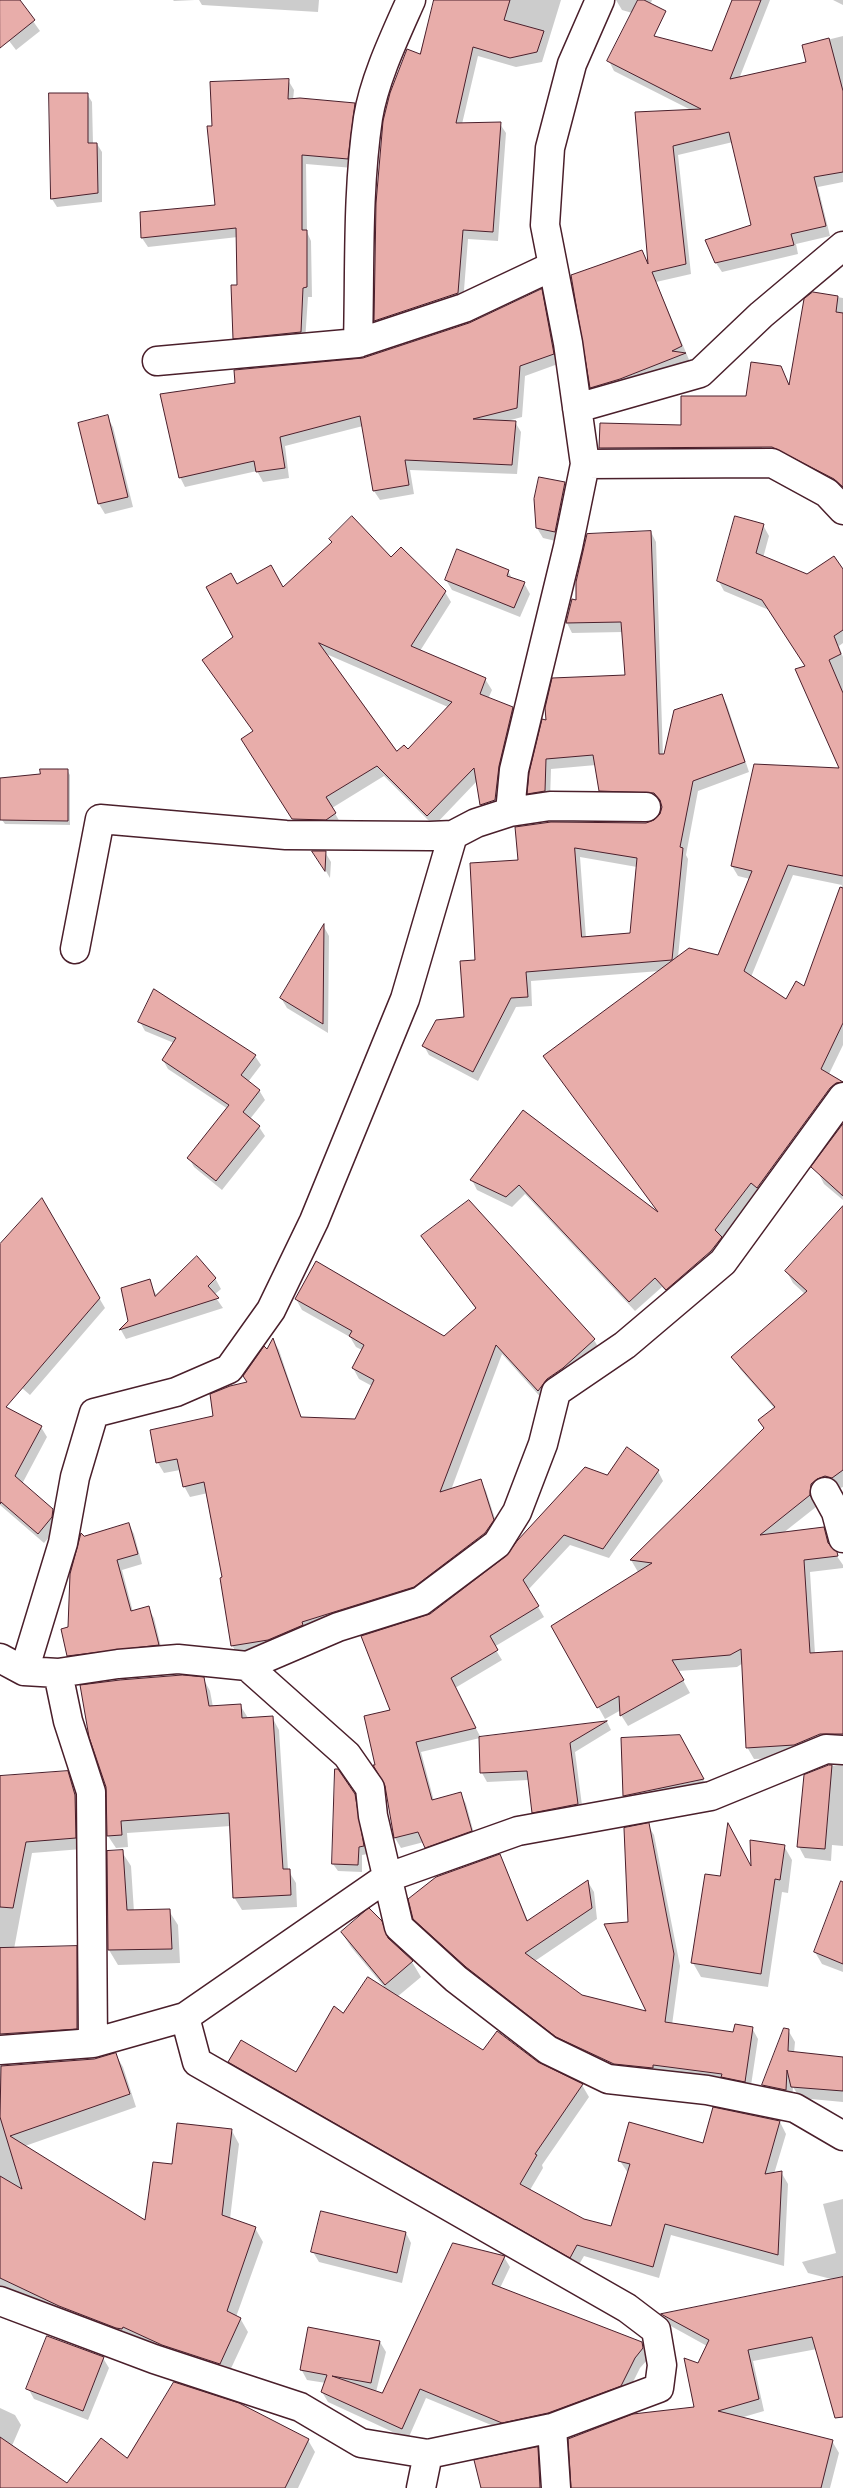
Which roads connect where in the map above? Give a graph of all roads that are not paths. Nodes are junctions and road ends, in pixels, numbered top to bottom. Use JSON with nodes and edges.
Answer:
{"nodes":[{"id":1,"x":411,"y":0,"type":"edge"},
{"id":2,"x":600,"y":0,"type":"edge"},
{"id":3,"x":843,"y":246,"type":"edge"},
{"id":4,"x":553,"y":266,"type":"junction"},
{"id":5,"x":358,"y":343,"type":"junction"},
{"id":6,"x":157,"y":361,"type":"dead end"},
{"id":7,"x":577,"y":408,"type":"junction"},
{"id":8,"x":585,"y":464,"type":"junction"},
{"id":9,"x":843,"y":510,"type":"edge"},
{"id":10,"x":646,"y":807,"type":"dead end"},
{"id":11,"x":510,"y":812,"type":"junction"},
{"id":12,"x":453,"y":835,"type":"junction"},
{"id":13,"x":75,"y":949,"type":"dead end"},
{"id":14,"x":843,"y":1097,"type":"edge"},
{"id":15,"x":825,"y":1492,"type":"dead end"},
{"id":16,"x":843,"y":1538,"type":"edge"},
{"id":17,"x":0,"y":1658,"type":"edge"},
{"id":18,"x":248,"y":1666,"type":"junction"},
{"id":19,"x":24,"y":1671,"type":"junction"},
{"id":20,"x":58,"y":1673,"type":"junction"},
{"id":21,"x":843,"y":1750,"type":"edge"},
{"id":22,"x":386,"y":1878,"type":"junction"},
{"id":23,"x":186,"y":2017,"type":"junction"},
{"id":24,"x":93,"y":2043,"type":"junction"},
{"id":25,"x":0,"y":2050,"type":"edge"},
{"id":26,"x":843,"y":2136,"type":"edge"},
{"id":27,"x":0,"y":2301,"type":"edge"},
{"id":28,"x":552,"y":2428,"type":"junction"},
{"id":29,"x":428,"y":2454,"type":"junction"},
{"id":30,"x":421,"y":2488,"type":"edge"},
{"id":31,"x":556,"y":2488,"type":"edge"}],
"edges":[{"from":1,"to":5,"type":"street"},
{"from":2,"to":4,"type":"street"},
{"from":3,"to":7,"type":"street"},
{"from":4,"to":5,"type":"street"},
{"from":4,"to":7,"type":"street"},
{"from":5,"to":6,"type":"street"},
{"from":7,"to":8,"type":"street"},
{"from":8,"to":9,"type":"street"},
{"from":8,"to":11,"type":"street"},
{"from":10,"to":11,"type":"street"},
{"from":11,"to":12,"type":"street"},
{"from":12,"to":13,"type":"street"},
{"from":12,"to":19,"type":"street"},
{"from":14,"to":18,"type":"street"},
{"from":15,"to":16,"type":"street"},
{"from":17,"to":19,"type":"street"},
{"from":18,"to":20,"type":"street"},
{"from":18,"to":22,"type":"street"},
{"from":19,"to":20,"type":"street"},
{"from":20,"to":24,"type":"street"},
{"from":21,"to":22,"type":"street"},
{"from":22,"to":23,"type":"street"},
{"from":22,"to":26,"type":"street"},
{"from":23,"to":24,"type":"street"},
{"from":23,"to":28,"type":"street"},
{"from":24,"to":25,"type":"street"},
{"from":27,"to":29,"type":"street"},
{"from":28,"to":29,"type":"street"},
{"from":28,"to":31,"type":"street"},
{"from":29,"to":30,"type":"street"}]}
